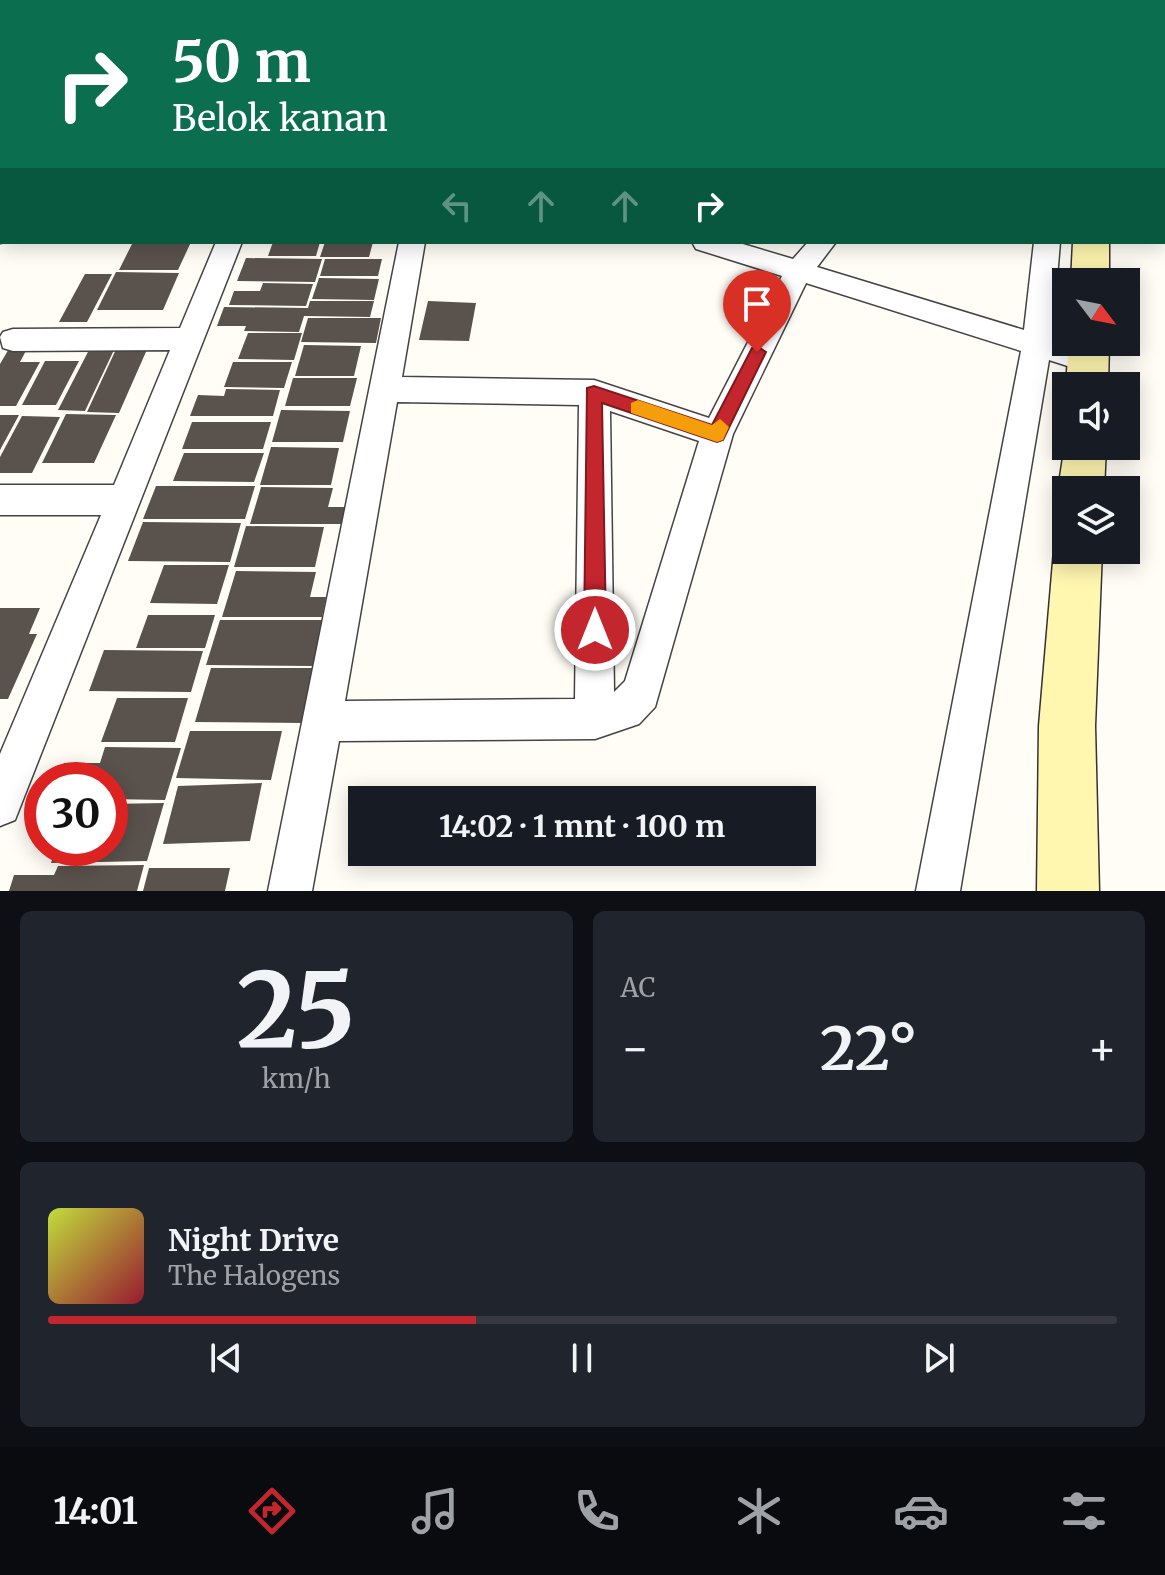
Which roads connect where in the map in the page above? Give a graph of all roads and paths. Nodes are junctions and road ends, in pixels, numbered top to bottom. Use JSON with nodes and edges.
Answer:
{"nodes":[{"id":1,"x":228,"y":244,"type":"edge"},
{"id":2,"x":412,"y":244,"type":"edge"},
{"id":3,"x":711,"y":244,"type":"edge"},
{"id":4,"x":821,"y":244,"type":"edge"},
{"id":5,"x":1047,"y":244,"type":"edge"},
{"id":6,"x":1091,"y":244,"type":"edge"},
{"id":7,"x":1090,"y":268,"type":"edge"},
{"id":8,"x":798,"y":271,"type":"junction"},
{"id":9,"x":190,"y":339,"type":"junction"},
{"id":10,"x":13,"y":340,"type":"dead end"},
{"id":11,"x":1037,"y":346,"type":"junction"},
{"id":12,"x":1088,"y":363,"type":"edge"},
{"id":13,"x":385,"y":389,"type":"junction"},
{"id":14,"x":594,"y":393,"type":"junction"},
{"id":15,"x":717,"y":434,"type":"junction"},
{"id":16,"x":0,"y":500,"type":"edge"},
{"id":17,"x":124,"y":500,"type":"junction"},
{"id":18,"x":1077,"y":564,"type":"edge"},
{"id":19,"x":595,"y":719,"type":"junction"},
{"id":20,"x":322,"y":721,"type":"junction"},
{"id":21,"x":2,"y":795,"type":"edge"},
{"id":22,"x":290,"y":891,"type":"edge"},
{"id":23,"x":938,"y":891,"type":"edge"},
{"id":24,"x":1068,"y":891,"type":"edge"}],
"edges":[{"from":1,"to":9,"type":"street"},
{"from":2,"to":13,"type":"street"},
{"from":3,"to":8,"type":"street"},
{"from":4,"to":8,"type":"street"},
{"from":5,"to":11,"type":"street"},
{"from":6,"to":7,"type":"main road"},
{"from":8,"to":11,"type":"street"},
{"from":8,"to":15,"type":"street"},
{"from":9,"to":10,"type":"street"},
{"from":9,"to":17,"type":"street"},
{"from":11,"to":12,"type":"street"},
{"from":11,"to":23,"type":"street"},
{"from":13,"to":14,"type":"street"},
{"from":13,"to":20,"type":"street"},
{"from":14,"to":15,"type":"street"},
{"from":14,"to":19,"type":"street"},
{"from":15,"to":19,"type":"street"},
{"from":16,"to":17,"type":"street"},
{"from":17,"to":21,"type":"street"},
{"from":18,"to":24,"type":"main road"},
{"from":19,"to":20,"type":"street"},
{"from":20,"to":22,"type":"street"}]}
